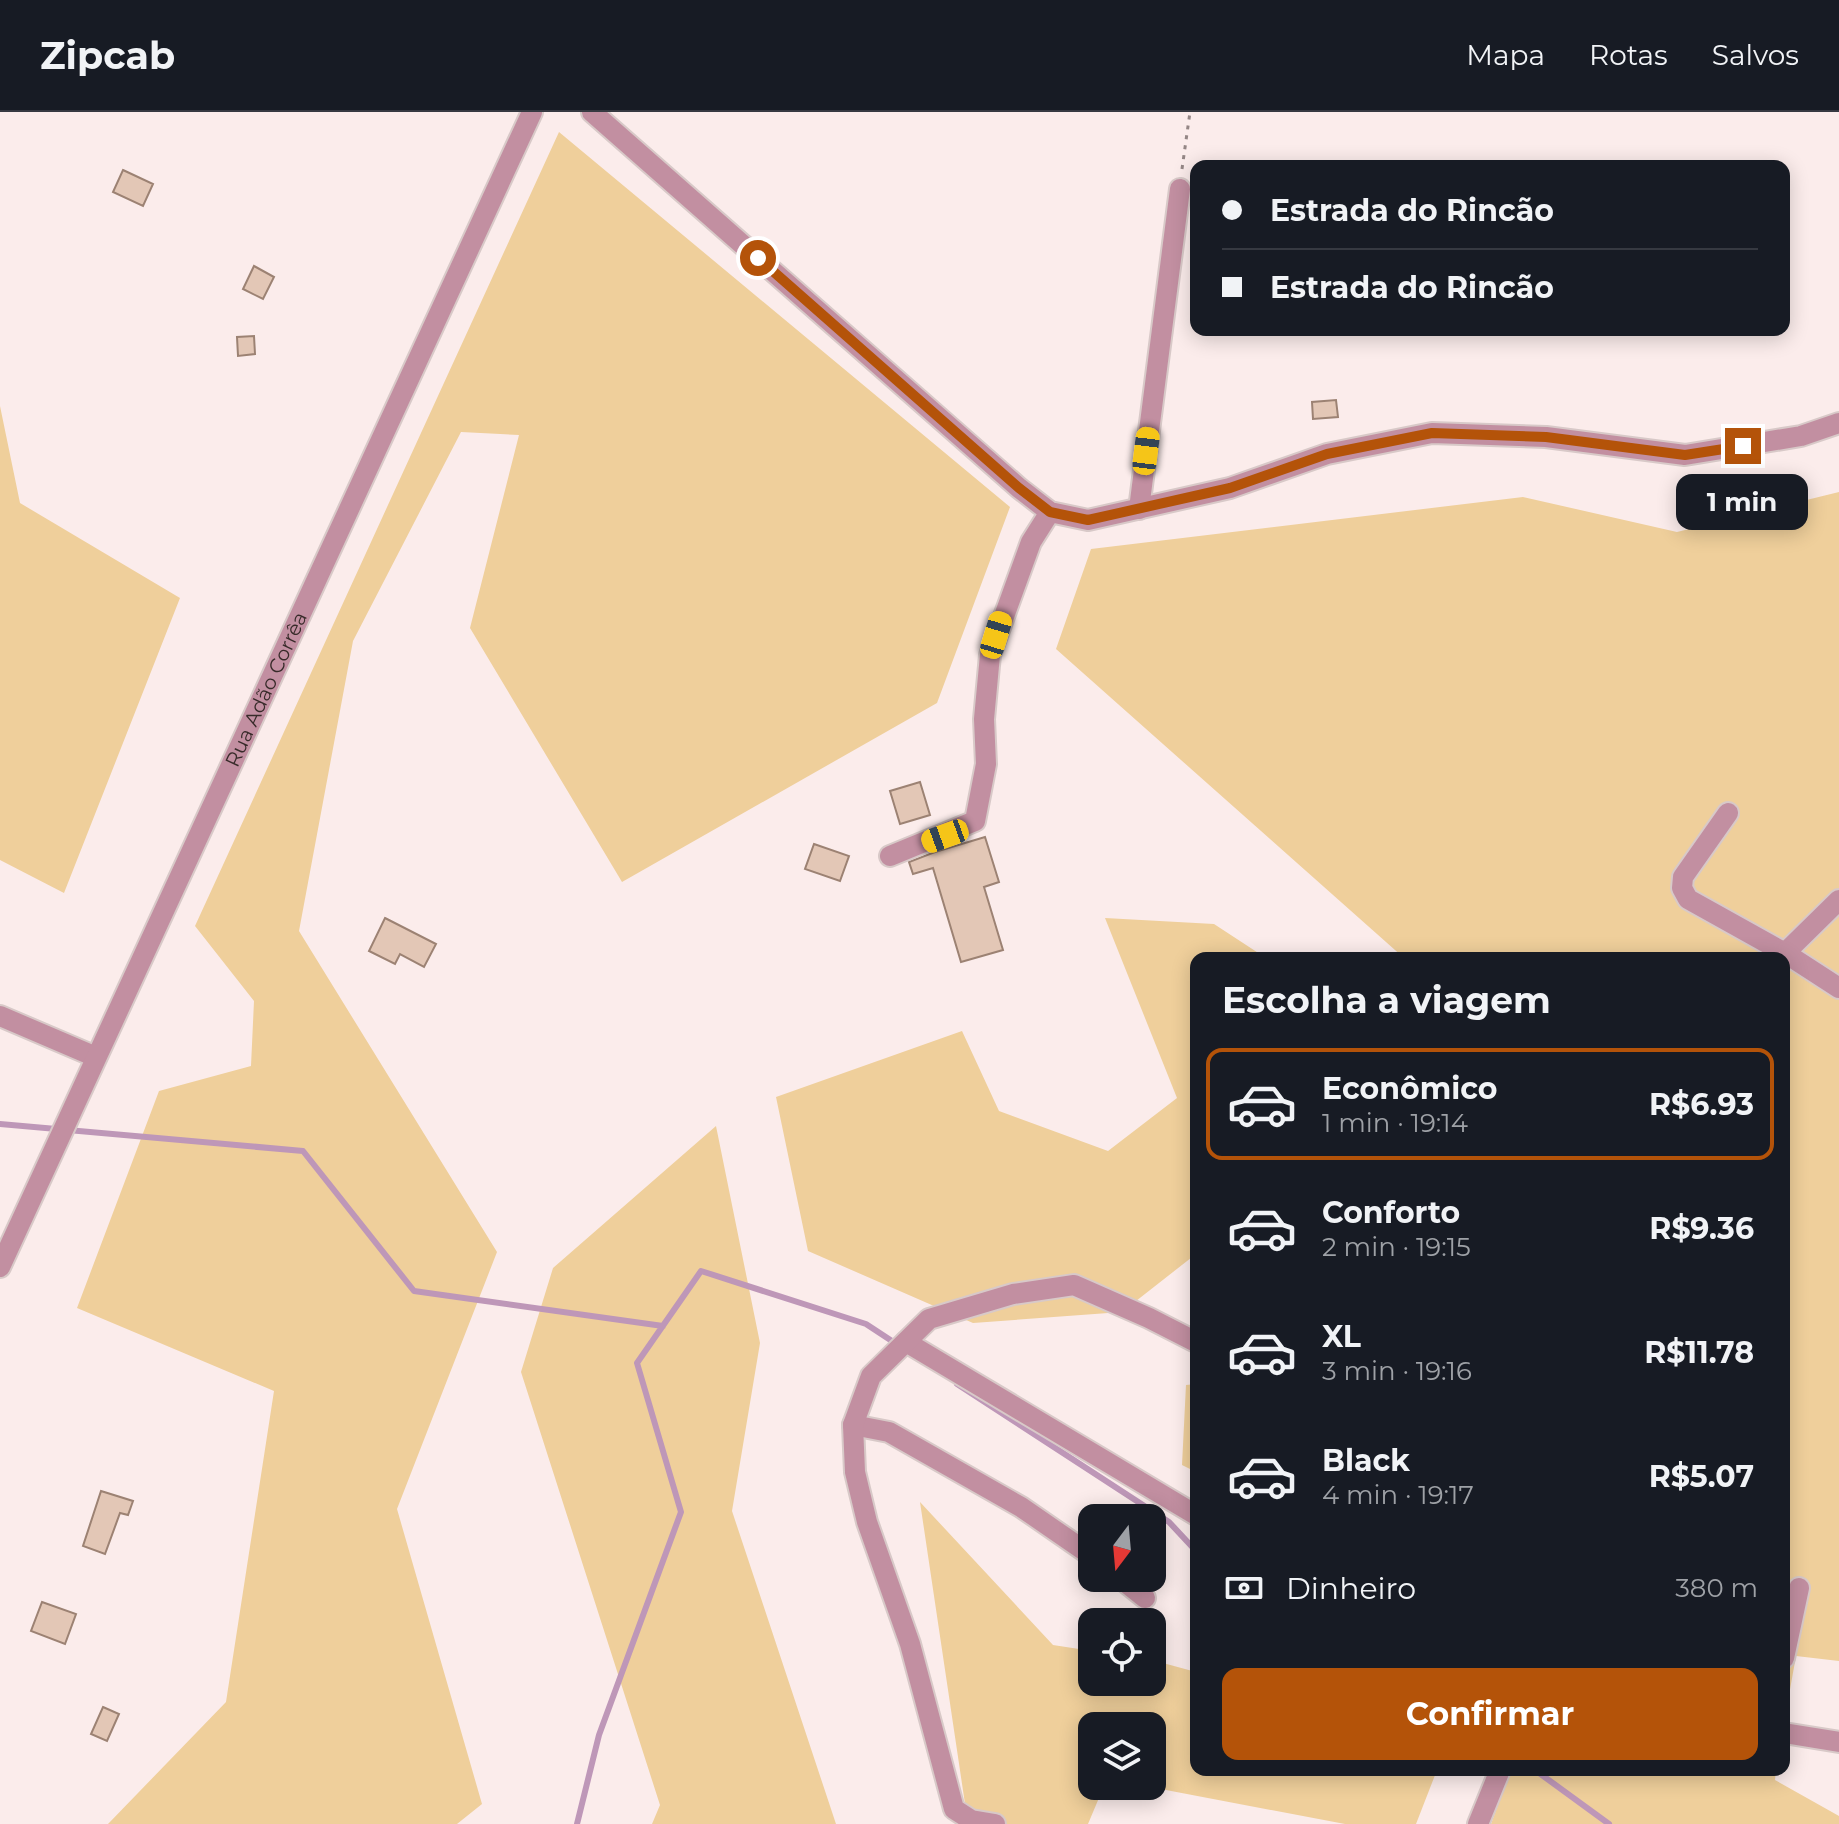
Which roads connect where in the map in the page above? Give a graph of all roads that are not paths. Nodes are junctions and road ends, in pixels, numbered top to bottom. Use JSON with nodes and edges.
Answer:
{"nodes":[{"id":1,"x":532,"y":112,"type":"edge"},
{"id":2,"x":592,"y":112,"type":"edge"},
{"id":3,"x":1180,"y":189,"type":"road end"},
{"id":4,"x":1839,"y":423,"type":"edge"},
{"id":5,"x":1139,"y":509,"type":"junction"},
{"id":6,"x":1050,"y":512,"type":"junction"},
{"id":7,"x":1728,"y":813,"type":"dead end"},
{"id":8,"x":890,"y":856,"type":"dead end"},
{"id":9,"x":1839,"y":900,"type":"edge"},
{"id":10,"x":1783,"y":952,"type":"edge"},
{"id":11,"x":1786,"y":952,"type":"edge"},
{"id":12,"x":1790,"y":956,"type":"edge"},
{"id":13,"x":1839,"y":988,"type":"edge"},
{"id":14,"x":0,"y":1016,"type":"edge"},
{"id":15,"x":96,"y":1057,"type":"junction"},
{"id":16,"x":0,"y":1267,"type":"edge"},
{"id":17,"x":1190,"y":1339,"type":"edge"},
{"id":18,"x":906,"y":1342,"type":"junction"},
{"id":19,"x":853,"y":1425,"type":"junction"},
{"id":20,"x":1190,"y":1511,"type":"edge"},
{"id":21,"x":1078,"y":1546,"type":"edge"},
{"id":22,"x":1799,"y":1588,"type":"dead end"},
{"id":23,"x":1138,"y":1592,"type":"edge"},
{"id":24,"x":1145,"y":1598,"type":"dead end"},
{"id":25,"x":1790,"y":1630,"type":"edge"},
{"id":26,"x":1790,"y":1734,"type":"edge"},
{"id":27,"x":1839,"y":1742,"type":"edge"},
{"id":28,"x":1496,"y":1776,"type":"edge"},
{"id":29,"x":995,"y":1824,"type":"edge"},
{"id":30,"x":1478,"y":1824,"type":"edge"}],
"edges":[{"from":1,"to":15,"type":"street","name":"Rua Adão Corrêa"},
{"from":2,"to":6,"type":"street"},
{"from":3,"to":5,"type":"street"},
{"from":4,"to":5,"type":"street"},
{"from":5,"to":6,"type":"street"},
{"from":6,"to":8,"type":"street"},
{"from":7,"to":10,"type":"street"},
{"from":9,"to":11,"type":"street"},
{"from":12,"to":13,"type":"street"},
{"from":14,"to":15,"type":"street"},
{"from":15,"to":16,"type":"street","name":"Rua Adão Corrêa"},
{"from":17,"to":18,"type":"street"},
{"from":18,"to":19,"type":"street"},
{"from":18,"to":20,"type":"street"},
{"from":19,"to":21,"type":"street"},
{"from":19,"to":29,"type":"street"},
{"from":22,"to":25,"type":"street"},
{"from":23,"to":24,"type":"street"},
{"from":26,"to":27,"type":"street"},
{"from":28,"to":30,"type":"street"}]}
